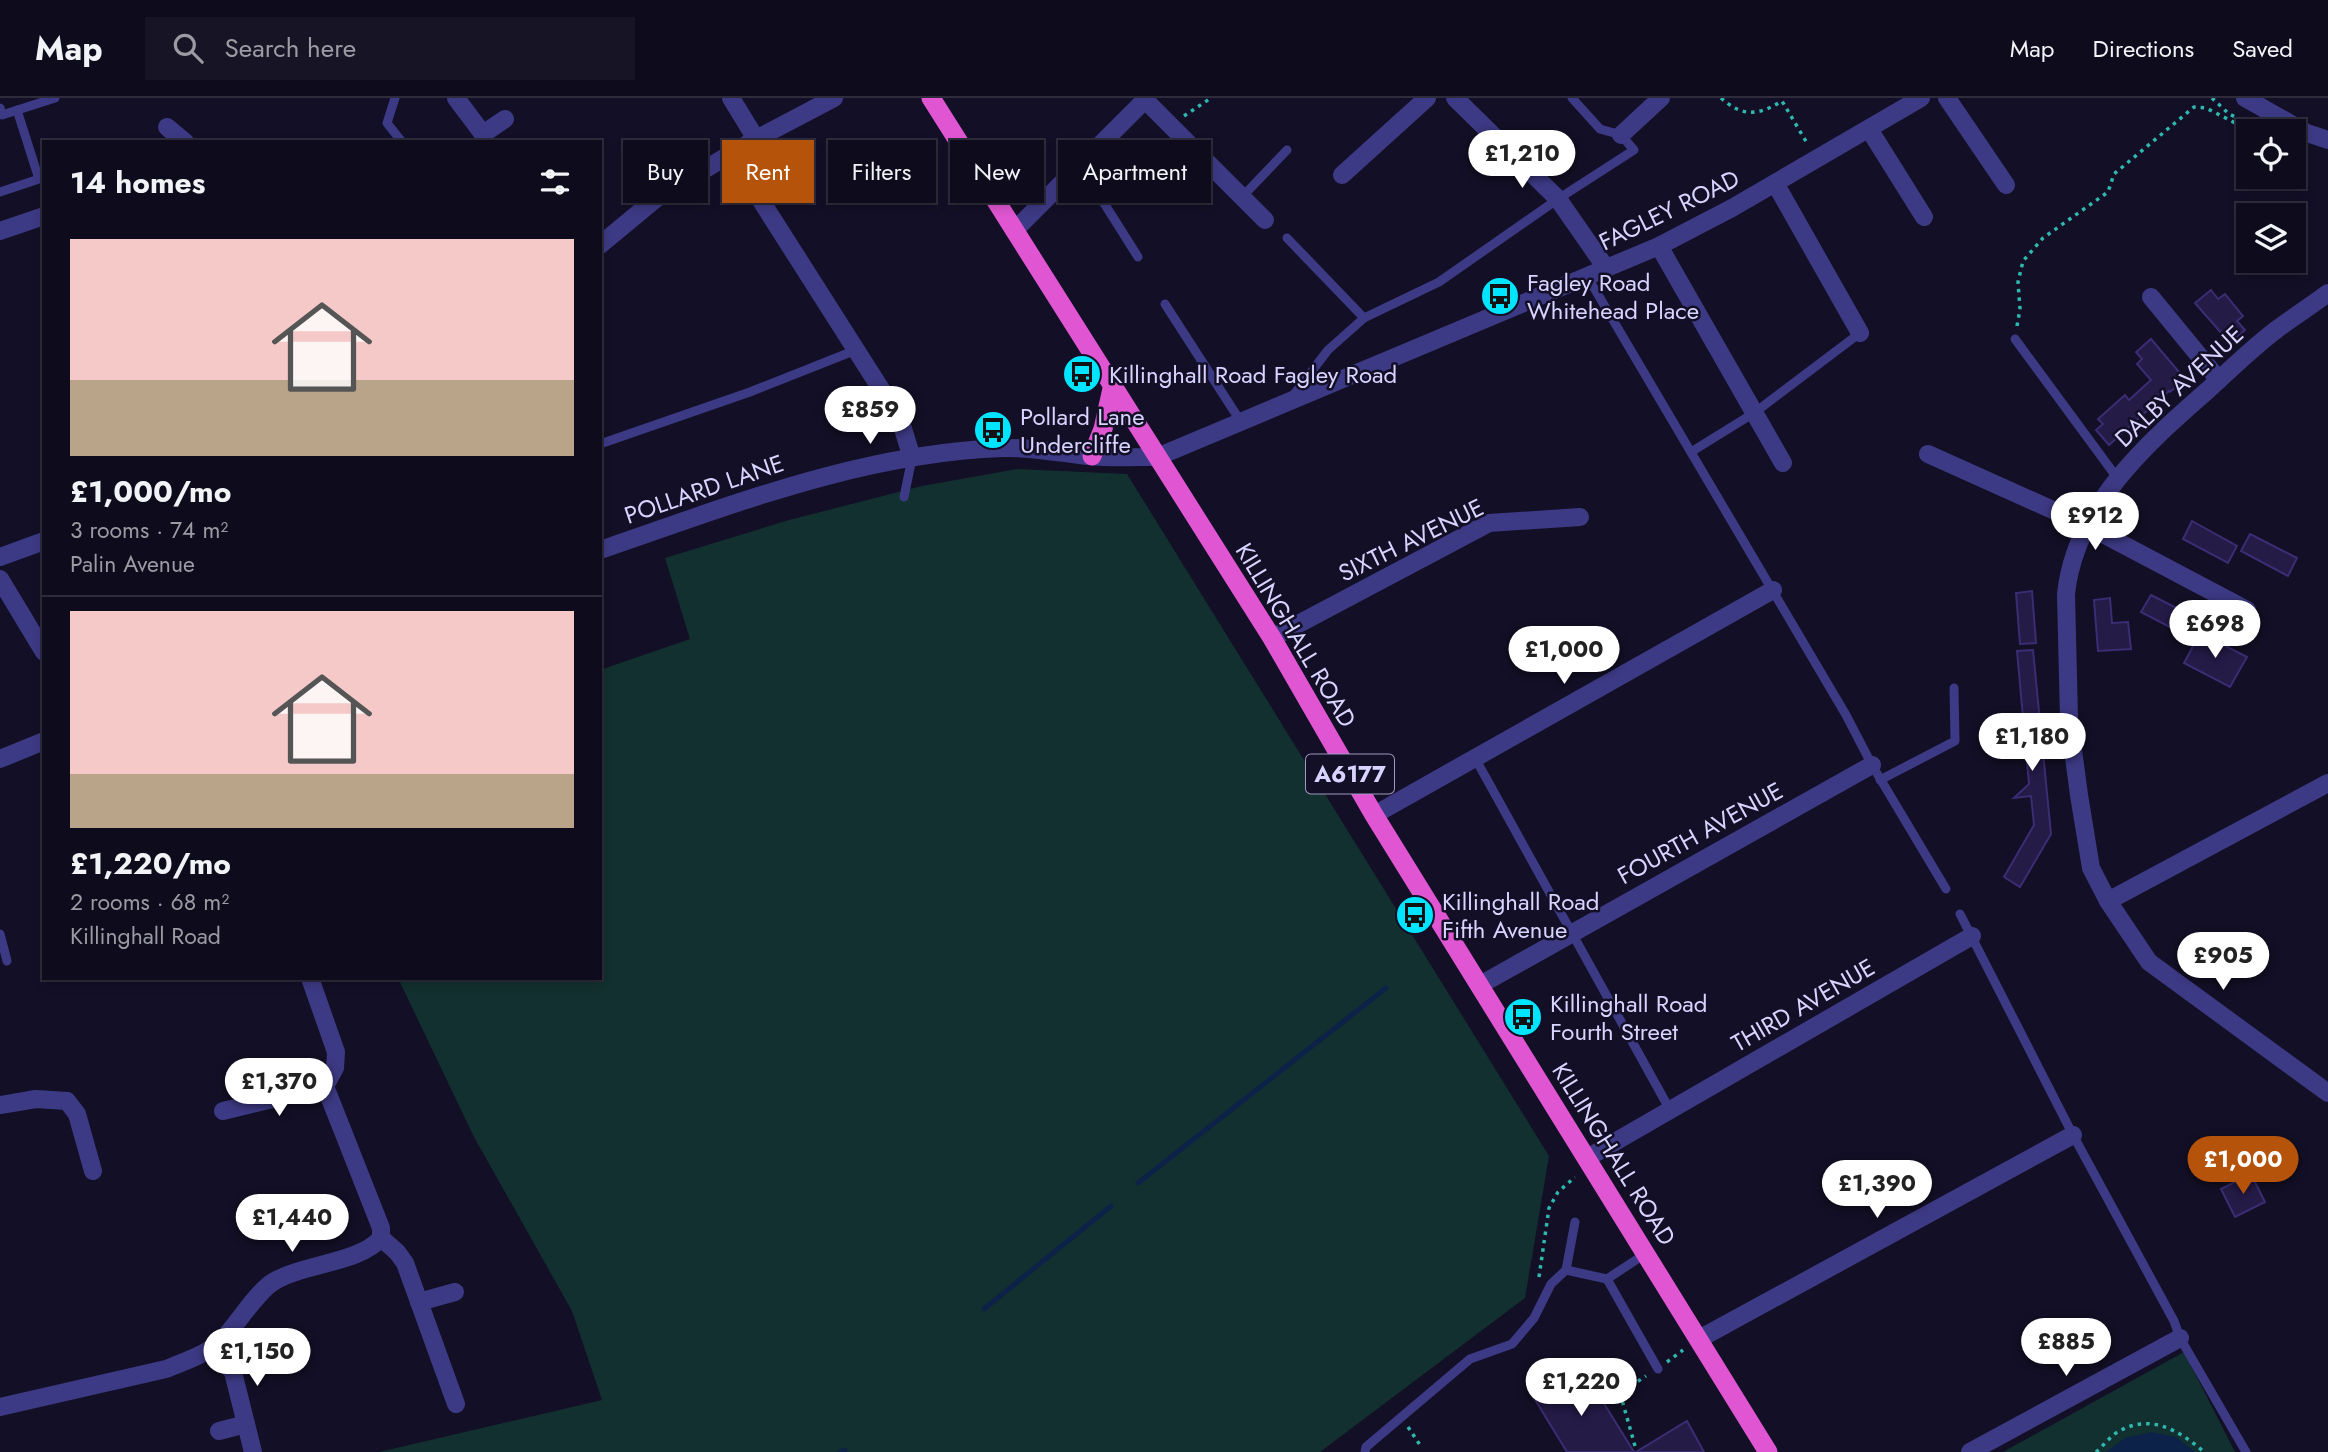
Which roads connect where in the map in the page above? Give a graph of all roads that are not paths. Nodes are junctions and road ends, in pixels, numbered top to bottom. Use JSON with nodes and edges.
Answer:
{"nodes":[{"id":1,"x":55,"y":98,"type":"edge"},
{"id":2,"x":395,"y":98,"type":"edge"},
{"id":3,"x":456,"y":98,"type":"edge"},
{"id":4,"x":731,"y":98,"type":"edge"},
{"id":5,"x":834,"y":98,"type":"edge"},
{"id":6,"x":931,"y":98,"type":"edge"},
{"id":7,"x":1427,"y":98,"type":"edge"},
{"id":8,"x":1455,"y":98,"type":"edge"},
{"id":9,"x":1572,"y":98,"type":"edge"},
{"id":10,"x":1661,"y":98,"type":"edge"},
{"id":11,"x":1921,"y":98,"type":"edge"},
{"id":12,"x":1947,"y":98,"type":"edge"},
{"id":13,"x":2245,"y":98,"type":"edge"},
{"id":14,"x":1146,"y":99,"type":"edge"},
{"id":15,"x":17,"y":110,"type":"junction"},
{"id":16,"x":1,"y":113,"type":"edge"},
{"id":17,"x":505,"y":119,"type":"dead end"},
{"id":18,"x":167,"y":127,"type":"dead end"},
{"id":19,"x":1869,"y":129,"type":"junction"},
{"id":20,"x":1621,"y":135,"type":"junction"},
{"id":21,"x":756,"y":139,"type":"joint"},
{"id":22,"x":183,"y":140,"type":"edge"},
{"id":23,"x":400,"y":140,"type":"edge"},
{"id":24,"x":1105,"y":140,"type":"edge"},
{"id":25,"x":2328,"y":140,"type":"edge"},
{"id":26,"x":1287,"y":150,"type":"dead end"},
{"id":27,"x":722,"y":161,"type":"edge"},
{"id":28,"x":1342,"y":175,"type":"dead end"},
{"id":29,"x":1776,"y":183,"type":"junction"},
{"id":30,"x":2006,"y":185,"type":"dead end"},
{"id":31,"x":1058,"y":187,"type":"edge"},
{"id":32,"x":0,"y":192,"type":"edge"},
{"id":33,"x":1242,"y":197,"type":"junction"},
{"id":34,"x":1558,"y":199,"type":"junction"},
{"id":35,"x":763,"y":203,"type":"edge"},
{"id":36,"x":1104,"y":203,"type":"edge"},
{"id":37,"x":42,"y":217,"type":"edge"},
{"id":38,"x":1924,"y":217,"type":"dead end"},
{"id":39,"x":1265,"y":220,"type":"dead end"},
{"id":40,"x":1014,"y":231,"type":"junction"},
{"id":41,"x":0,"y":232,"type":"edge"},
{"id":42,"x":1287,"y":238,"type":"dead end"},
{"id":43,"x":602,"y":243,"type":"edge"},
{"id":44,"x":1658,"y":246,"type":"junction"},
{"id":45,"x":1138,"y":257,"type":"dead end"},
{"id":46,"x":1606,"y":268,"type":"junction"},
{"id":47,"x":1587,"y":276,"type":"junction"},
{"id":48,"x":2328,"y":293,"type":"edge"},
{"id":49,"x":2151,"y":298,"type":"dead end"},
{"id":50,"x":1165,"y":304,"type":"dead end"},
{"id":51,"x":1364,"y":318,"type":"junction"},
{"id":52,"x":1860,"y":334,"type":"joint"},
{"id":53,"x":2015,"y":339,"type":"road end"},
{"id":54,"x":856,"y":350,"type":"junction"},
{"id":55,"x":2219,"y":380,"type":"junction"},
{"id":56,"x":1113,"y":384,"type":"junction"},
{"id":57,"x":1289,"y":401,"type":"junction"},
{"id":58,"x":1754,"y":413,"type":"junction"},
{"id":59,"x":1241,"y":422,"type":"junction"},
{"id":60,"x":602,"y":443,"type":"edge"},
{"id":61,"x":1691,"y":452,"type":"junction"},
{"id":62,"x":1928,"y":454,"type":"dead end"},
{"id":63,"x":1092,"y":456,"type":"junction"},
{"id":64,"x":1157,"y":457,"type":"junction"},
{"id":65,"x":912,"y":458,"type":"junction"},
{"id":66,"x":1783,"y":463,"type":"dead end"},
{"id":67,"x":2118,"y":479,"type":"junction"},
{"id":68,"x":904,"y":497,"type":"dead end"},
{"id":69,"x":1580,"y":517,"type":"dead end"},
{"id":70,"x":2086,"y":525,"type":"junction"},
{"id":71,"x":42,"y":542,"type":"edge"},
{"id":72,"x":602,"y":549,"type":"edge"},
{"id":73,"x":0,"y":557,"type":"edge"},
{"id":74,"x":0,"y":579,"type":"edge"},
{"id":75,"x":1773,"y":590,"type":"junction"},
{"id":76,"x":2247,"y":610,"type":"dead end"},
{"id":77,"x":1272,"y":639,"type":"junction"},
{"id":78,"x":42,"y":649,"type":"edge"},
{"id":79,"x":1954,"y":688,"type":"dead end"},
{"id":80,"x":42,"y":742,"type":"edge"},
{"id":81,"x":1475,"y":758,"type":"junction"},
{"id":82,"x":0,"y":759,"type":"edge"},
{"id":83,"x":1876,"y":773,"type":"junction"},
{"id":84,"x":2328,"y":783,"type":"edge"},
{"id":85,"x":1374,"y":815,"type":"junction"},
{"id":86,"x":1947,"y":889,"type":"dead end"},
{"id":87,"x":2108,"y":901,"type":"junction"},
{"id":88,"x":1960,"y":914,"type":"dead end"},
{"id":89,"x":1572,"y":933,"type":"junction"},
{"id":90,"x":0,"y":934,"type":"edge"},
{"id":91,"x":1972,"y":936,"type":"junction"},
{"id":92,"x":7,"y":961,"type":"dead end"},
{"id":93,"x":311,"y":980,"type":"edge"},
{"id":94,"x":1480,"y":985,"type":"junction"},
{"id":95,"x":325,"y":1086,"type":"junction"},
{"id":96,"x":2328,"y":1093,"type":"edge"},
{"id":97,"x":0,"y":1105,"type":"edge"},
{"id":98,"x":1670,"y":1110,"type":"junction"},
{"id":99,"x":223,"y":1111,"type":"dead end"},
{"id":100,"x":2073,"y":1135,"type":"junction"},
{"id":101,"x":1588,"y":1161,"type":"junction"},
{"id":102,"x":93,"y":1171,"type":"dead end"},
{"id":103,"x":1575,"y":1222,"type":"dead end"},
{"id":104,"x":382,"y":1238,"type":"junction"},
{"id":105,"x":1646,"y":1254,"type":"junction"},
{"id":106,"x":1566,"y":1270,"type":"junction"},
{"id":107,"x":1607,"y":1279,"type":"junction"},
{"id":108,"x":455,"y":1292,"type":"dead end"},
{"id":109,"x":419,"y":1302,"type":"junction"},
{"id":110,"x":2180,"y":1338,"type":"junction"},
{"id":111,"x":1699,"y":1339,"type":"junction"},
{"id":112,"x":212,"y":1347,"type":"junction"},
{"id":113,"x":1658,"y":1369,"type":"road end"},
{"id":114,"x":456,"y":1404,"type":"dead end"},
{"id":115,"x":0,"y":1407,"type":"edge"},
{"id":116,"x":246,"y":1424,"type":"junction"},
{"id":117,"x":219,"y":1431,"type":"dead end"},
{"id":118,"x":253,"y":1452,"type":"edge"},
{"id":119,"x":1364,"y":1452,"type":"edge"},
{"id":120,"x":1768,"y":1452,"type":"edge"},
{"id":121,"x":1970,"y":1452,"type":"edge"},
{"id":122,"x":2246,"y":1452,"type":"edge"}],
"edges":[{"from":1,"to":15,"type":"lane"},
{"from":2,"to":23,"type":"lane"},
{"from":3,"to":17,"type":"street"},
{"from":4,"to":21,"type":"street"},
{"from":5,"to":21,"type":"street"},
{"from":6,"to":40,"type":"highway","name":"KILLINGHALL ROAD","number":"A6177"},
{"from":7,"to":28,"type":"street"},
{"from":8,"to":34,"type":"street"},
{"from":9,"to":20,"type":"lane"},
{"from":10,"to":20,"type":"street"},
{"from":11,"to":19,"type":"street","name":"FAGLEY ROAD"},
{"from":12,"to":30,"type":"street"},
{"from":13,"to":25,"type":"street"},
{"from":14,"to":24,"type":"street"},
{"from":14,"to":33,"type":"street"},
{"from":15,"to":16,"type":"lane"},
{"from":15,"to":32,"type":"lane"},
{"from":18,"to":22,"type":"street"},
{"from":19,"to":29,"type":"street","name":"FAGLEY ROAD"},
{"from":19,"to":38,"type":"street"},
{"from":20,"to":34,"type":"lane"},
{"from":26,"to":33,"type":"lane"},
{"from":27,"to":43,"type":"street"},
{"from":29,"to":44,"type":"street","name":"FAGLEY ROAD"},
{"from":29,"to":52,"type":"street"},
{"from":31,"to":40,"type":"street"},
{"from":33,"to":39,"type":"street"},
{"from":34,"to":46,"type":"street"},
{"from":34,"to":51,"type":"lane"},
{"from":35,"to":54,"type":"street"},
{"from":36,"to":45,"type":"lane"},
{"from":37,"to":41,"type":"street"},
{"from":40,"to":56,"type":"highway","name":"KILLINGHALL ROAD","number":"A6177"},
{"from":42,"to":51,"type":"lane"},
{"from":44,"to":46,"type":"street","name":"FAGLEY ROAD"},
{"from":44,"to":58,"type":"street"},
{"from":46,"to":47,"type":"street","name":"FAGLEY ROAD"},
{"from":47,"to":57,"type":"street","name":"FAGLEY ROAD"},
{"from":47,"to":61,"type":"lane"},
{"from":48,"to":55,"type":"street","name":"DALBY AVENUE"},
{"from":49,"to":55,"type":"street"},
{"from":50,"to":59,"type":"lane"},
{"from":51,"to":57,"type":"lane"},
{"from":52,"to":58,"type":"lane"},
{"from":53,"to":67,"type":"lane"},
{"from":54,"to":60,"type":"lane"},
{"from":54,"to":65,"type":"street"},
{"from":55,"to":67,"type":"street","name":"DALBY AVENUE"},
{"from":56,"to":63,"type":"highway"},
{"from":56,"to":64,"type":"highway","name":"KILLINGHALL ROAD","number":"A6177"},
{"from":57,"to":59,"type":"street","name":"FAGLEY ROAD"},
{"from":58,"to":61,"type":"lane"},
{"from":58,"to":66,"type":"street"},
{"from":59,"to":64,"type":"street","name":"FAGLEY ROAD"},
{"from":61,"to":75,"type":"lane"},
{"from":62,"to":70,"type":"street"},
{"from":63,"to":64,"type":"street","name":"POLLARD LANE"},
{"from":63,"to":65,"type":"street","name":"POLLARD LANE"},
{"from":64,"to":77,"type":"highway","name":"KILLINGHALL ROAD","number":"A6177"},
{"from":65,"to":68,"type":"lane"},
{"from":65,"to":72,"type":"street","name":"POLLARD LANE"},
{"from":67,"to":70,"type":"street","name":"DALBY AVENUE"},
{"from":69,"to":77,"type":"street","name":"SIXTH AVENUE"},
{"from":70,"to":76,"type":"street"},
{"from":70,"to":87,"type":"street","name":"DALBY AVENUE"},
{"from":71,"to":73,"type":"street"},
{"from":74,"to":78,"type":"street"},
{"from":75,"to":81,"type":"street"},
{"from":75,"to":83,"type":"lane"},
{"from":77,"to":85,"type":"highway","name":"KILLINGHALL ROAD","number":"A6177"},
{"from":79,"to":83,"type":"lane"},
{"from":80,"to":82,"type":"street"},
{"from":81,"to":85,"type":"street"},
{"from":81,"to":89,"type":"lane"},
{"from":83,"to":86,"type":"lane"},
{"from":83,"to":89,"type":"street","name":"FOURTH AVENUE"},
{"from":84,"to":87,"type":"street"},
{"from":85,"to":94,"type":"highway","name":"KILLINGHALL ROAD","number":"A6177"},
{"from":87,"to":96,"type":"street","name":"DALBY AVENUE"},
{"from":88,"to":91,"type":"lane"},
{"from":89,"to":94,"type":"street","name":"FOURTH AVENUE"},
{"from":89,"to":98,"type":"lane"},
{"from":90,"to":92,"type":"lane"},
{"from":91,"to":98,"type":"street","name":"THIRD AVENUE"},
{"from":91,"to":100,"type":"lane"},
{"from":93,"to":95,"type":"street"},
{"from":94,"to":101,"type":"highway","name":"KILLINGHALL ROAD","number":"A6177"},
{"from":95,"to":99,"type":"street"},
{"from":95,"to":104,"type":"street"},
{"from":97,"to":102,"type":"street"},
{"from":98,"to":101,"type":"street","name":"THIRD AVENUE"},
{"from":100,"to":110,"type":"lane"},
{"from":100,"to":111,"type":"street"},
{"from":101,"to":105,"type":"highway","name":"KILLINGHALL ROAD","number":"A6177"},
{"from":103,"to":106,"type":"lane"},
{"from":104,"to":109,"type":"street"},
{"from":104,"to":112,"type":"street"},
{"from":105,"to":107,"type":"lane"},
{"from":105,"to":111,"type":"highway","name":"KILLINGHALL ROAD","number":"A6177"},
{"from":106,"to":107,"type":"lane"},
{"from":106,"to":119,"type":"lane"},
{"from":107,"to":113,"type":"lane"},
{"from":108,"to":109,"type":"street"},
{"from":109,"to":114,"type":"street"},
{"from":110,"to":121,"type":"street"},
{"from":110,"to":122,"type":"lane"},
{"from":111,"to":120,"type":"highway","name":"KILLINGHALL ROAD","number":"A6177"},
{"from":112,"to":115,"type":"street"},
{"from":112,"to":116,"type":"street"},
{"from":116,"to":117,"type":"street"},
{"from":116,"to":118,"type":"street"}]}
